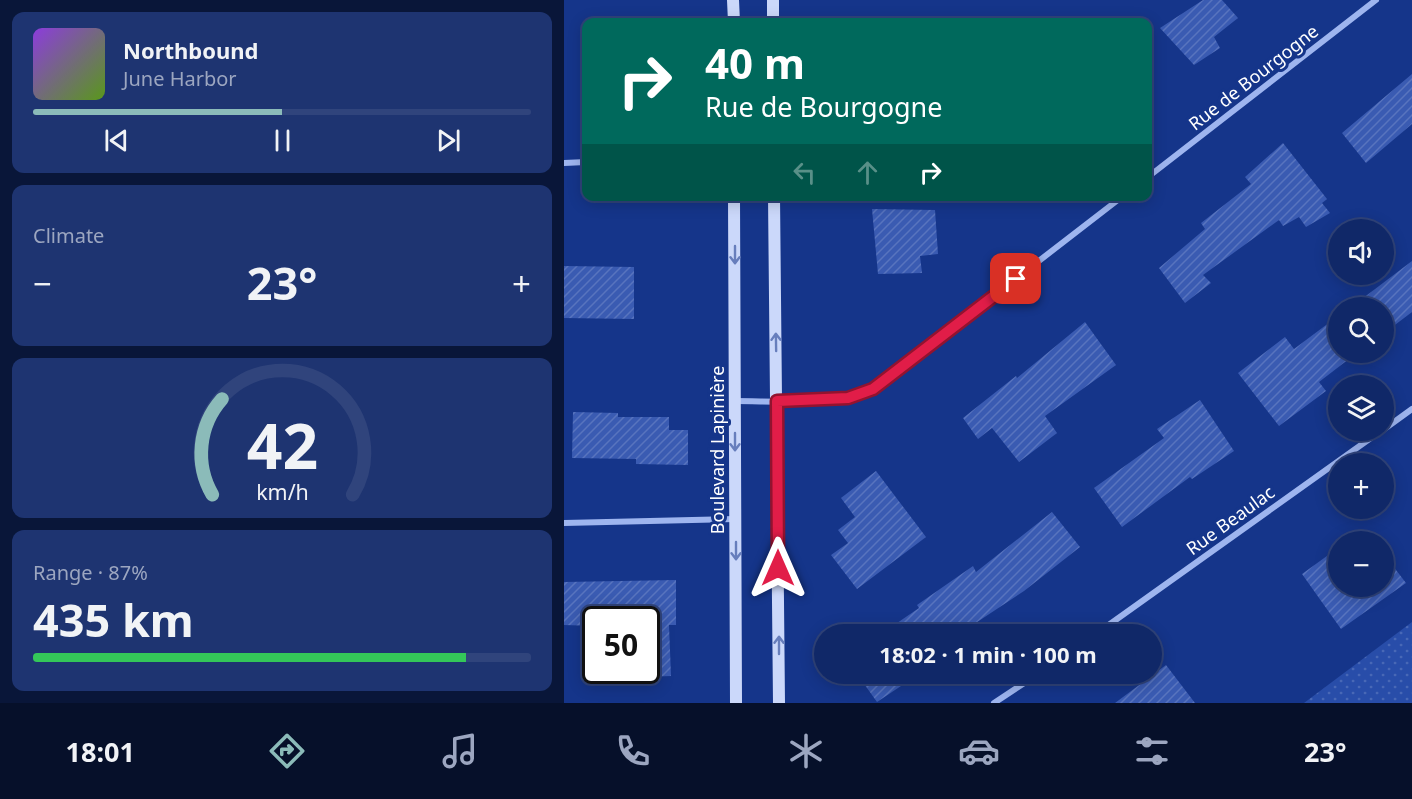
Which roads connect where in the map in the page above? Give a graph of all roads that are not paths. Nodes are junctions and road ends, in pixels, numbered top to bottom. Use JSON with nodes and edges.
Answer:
{"nodes":[{"id":1,"x":733,"y":0,"type":"edge"},
{"id":2,"x":773,"y":0,"type":"edge"},
{"id":3,"x":1376,"y":0,"type":"edge"},
{"id":4,"x":734,"y":18,"type":"edge"},
{"id":5,"x":773,"y":18,"type":"edge"},
{"id":6,"x":582,"y":162,"type":"edge"},
{"id":7,"x":564,"y":163,"type":"edge"},
{"id":8,"x":1152,"y":174,"type":"edge"},
{"id":9,"x":734,"y":201,"type":"edge"},
{"id":10,"x":774,"y":201,"type":"edge"},
{"id":11,"x":1117,"y":201,"type":"edge"},
{"id":12,"x":735,"y":401,"type":"junction"},
{"id":13,"x":777,"y":401,"type":"junction"},
{"id":14,"x":1412,"y":409,"type":"edge"},
{"id":15,"x":1394,"y":422,"type":"edge"},
{"id":16,"x":1367,"y":441,"type":"edge"},
{"id":17,"x":736,"y":519,"type":"junction"},
{"id":18,"x":564,"y":523,"type":"edge"},
{"id":19,"x":1110,"y":624,"type":"edge"},
{"id":20,"x":1023,"y":684,"type":"edge"},
{"id":21,"x":736,"y":703,"type":"edge"},
{"id":22,"x":779,"y":703,"type":"edge"},
{"id":23,"x":994,"y":703,"type":"edge"}],
"edges":[{"from":1,"to":4,"type":"main road"},
{"from":2,"to":5,"type":"main road"},
{"from":3,"to":8,"type":"street","name":"Rue de Bourgogne"},
{"from":6,"to":7,"type":"street"},
{"from":9,"to":12,"type":"main road","name":"Boulevard Lapinière","one_way":true},
{"from":13,"to":10,"type":"main road","one_way":true},
{"from":11,"to":13,"type":"street"},
{"from":12,"to":13,"type":"street"},
{"from":12,"to":17,"type":"main road","name":"Boulevard Lapinière","one_way":true},
{"from":22,"to":13,"type":"main road","one_way":true},
{"from":14,"to":15,"type":"street","name":"Rue Beaulac"},
{"from":16,"to":19,"type":"street","name":"Rue Beaulac"},
{"from":17,"to":18,"type":"street"},
{"from":17,"to":21,"type":"main road","name":"Boulevard Lapinière","one_way":true},
{"from":20,"to":23,"type":"street"}]}
